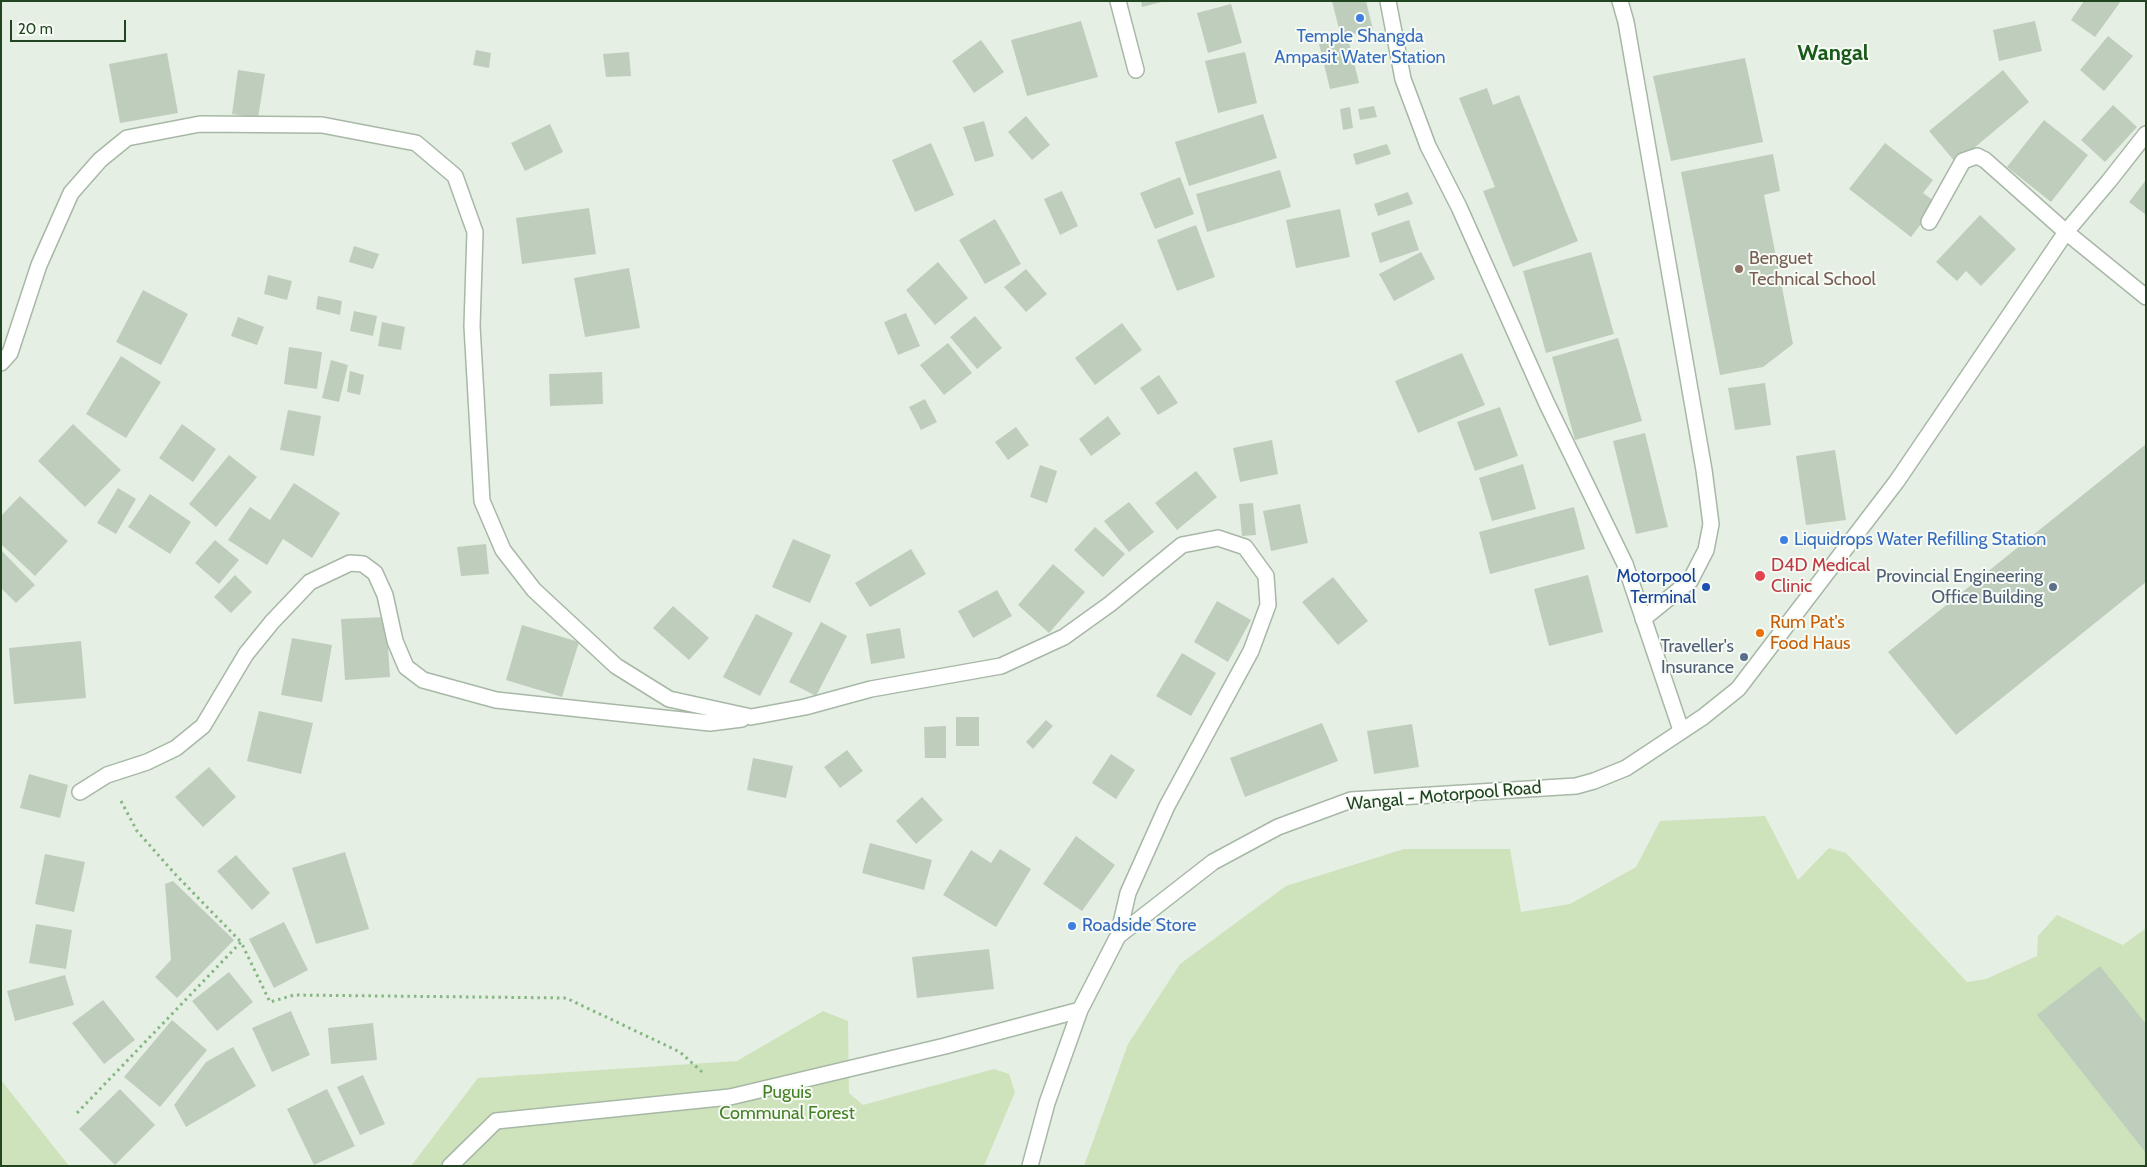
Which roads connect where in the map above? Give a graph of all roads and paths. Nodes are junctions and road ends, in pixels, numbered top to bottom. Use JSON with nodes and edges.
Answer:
{"nodes":[{"id":1,"x":1118,"y":1,"type":"edge"},
{"id":2,"x":1388,"y":1,"type":"edge"},
{"id":3,"x":1620,"y":1,"type":"edge"},
{"id":4,"x":1136,"y":70,"type":"dead end"},
{"id":5,"x":2146,"y":134,"type":"edge"},
{"id":6,"x":1929,"y":222,"type":"dead end"},
{"id":7,"x":2066,"y":232,"type":"junction"},
{"id":8,"x":2146,"y":297,"type":"edge"},
{"id":9,"x":1,"y":364,"type":"edge"},
{"id":10,"x":1643,"y":619,"type":"junction"},
{"id":11,"x":751,"y":717,"type":"junction"},
{"id":12,"x":1681,"y":730,"type":"junction"},
{"id":13,"x":107,"y":775,"type":"junction"},
{"id":14,"x":80,"y":792,"type":"dead end"},
{"id":15,"x":1118,"y":936,"type":"junction"},
{"id":16,"x":241,"y":942,"type":"junction"},
{"id":17,"x":1080,"y":1010,"type":"junction"},
{"id":18,"x":730,"y":1097,"type":"junction"},
{"id":19,"x":77,"y":1113,"type":"dead end"},
{"id":20,"x":450,"y":1166,"type":"edge"},
{"id":21,"x":1030,"y":1166,"type":"edge"}],
"edges":[{"from":1,"to":4,"type":"street"},
{"from":2,"to":10,"type":"street"},
{"from":3,"to":10,"type":"street"},
{"from":5,"to":7,"type":"street","name":"Wangal - Motorpool Road"},
{"from":6,"to":7,"type":"street"},
{"from":7,"to":8,"type":"street"},
{"from":7,"to":12,"type":"street","name":"Wangal - Motorpool Road"},
{"from":9,"to":11,"type":"street"},
{"from":10,"to":12,"type":"street"},
{"from":11,"to":13,"type":"street"},
{"from":11,"to":15,"type":"street"},
{"from":12,"to":15,"type":"street","name":"Wangal - Motorpool Road"},
{"from":13,"to":14,"type":"street"},
{"from":13,"to":16,"type":"path"},
{"from":15,"to":17,"type":"street","name":"Wangal - Motorpool Road"},
{"from":16,"to":18,"type":"path"},
{"from":16,"to":19,"type":"path"},
{"from":17,"to":18,"type":"street"},
{"from":17,"to":21,"type":"street","name":"Wangal - Motorpool Road"},
{"from":18,"to":20,"type":"street"}]}
